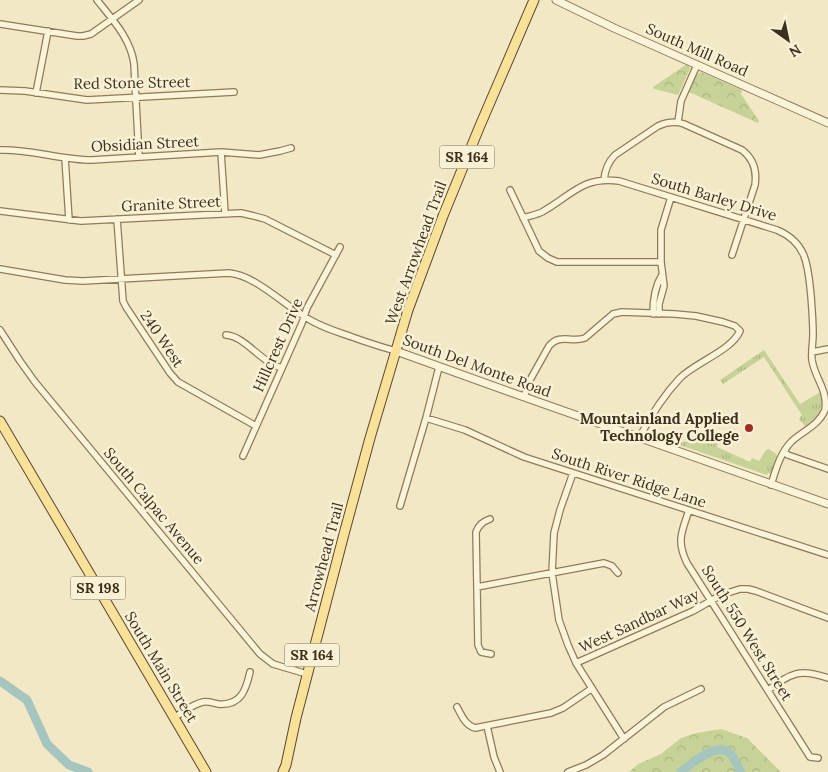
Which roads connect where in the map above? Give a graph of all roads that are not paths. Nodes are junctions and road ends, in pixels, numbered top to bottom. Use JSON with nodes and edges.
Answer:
{"nodes":[{"id":1,"x":97,"y":0,"type":"edge"},
{"id":2,"x":139,"y":0,"type":"edge"},
{"id":3,"x":534,"y":0,"type":"edge"},
{"id":4,"x":556,"y":0,"type":"edge"},
{"id":5,"x":112,"y":20,"type":"junction"},
{"id":6,"x":0,"y":24,"type":"edge"},
{"id":7,"x":48,"y":31,"type":"junction"},
{"id":8,"x":697,"y":65,"type":"junction"},
{"id":9,"x":0,"y":90,"type":"edge"},
{"id":10,"x":234,"y":92,"type":"dead end"},
{"id":11,"x":36,"y":93,"type":"junction"},
{"id":12,"x":136,"y":97,"type":"junction"},
{"id":13,"x":678,"y":122,"type":"junction"},
{"id":14,"x":828,"y":123,"type":"edge"},
{"id":15,"x":291,"y":148,"type":"dead end"},
{"id":16,"x":0,"y":150,"type":"edge"},
{"id":17,"x":221,"y":152,"type":"junction"},
{"id":18,"x":65,"y":158,"type":"junction"},
{"id":19,"x":139,"y":158,"type":"junction"},
{"id":20,"x":604,"y":180,"type":"junction"},
{"id":21,"x":510,"y":190,"type":"dead end"},
{"id":22,"x":671,"y":197,"type":"junction"},
{"id":23,"x":0,"y":211,"type":"edge"},
{"id":24,"x":225,"y":214,"type":"junction"},
{"id":25,"x":523,"y":218,"type":"junction"},
{"id":26,"x":117,"y":219,"type":"junction"},
{"id":27,"x":744,"y":219,"type":"junction"},
{"id":28,"x":69,"y":220,"type":"junction"},
{"id":29,"x":340,"y":247,"type":"dead end"},
{"id":30,"x":336,"y":255,"type":"junction"},
{"id":31,"x":732,"y":255,"type":"dead end"},
{"id":32,"x":661,"y":262,"type":"junction"},
{"id":33,"x":0,"y":269,"type":"edge"},
{"id":34,"x":121,"y":279,"type":"junction"},
{"id":35,"x":656,"y":314,"type":"junction"},
{"id":36,"x":304,"y":317,"type":"junction"},
{"id":37,"x":0,"y":330,"type":"edge"},
{"id":38,"x":226,"y":334,"type":"dead end"},
{"id":39,"x":828,"y":349,"type":"edge"},
{"id":40,"x":396,"y":351,"type":"junction"},
{"id":41,"x":812,"y":352,"type":"junction"},
{"id":42,"x":439,"y":367,"type":"junction"},
{"id":43,"x":282,"y":368,"type":"junction"},
{"id":44,"x":524,"y":397,"type":"junction"},
{"id":45,"x":426,"y":418,"type":"junction"},
{"id":46,"x":0,"y":422,"type":"edge"},
{"id":47,"x":256,"y":426,"type":"junction"},
{"id":48,"x":639,"y":438,"type":"junction"},
{"id":49,"x":784,"y":452,"type":"junction"},
{"id":50,"x":244,"y":456,"type":"dead end"},
{"id":51,"x":828,"y":469,"type":"edge"},
{"id":52,"x":573,"y":473,"type":"junction"},
{"id":53,"x":771,"y":485,"type":"junction"},
{"id":54,"x":828,"y":504,"type":"edge"},
{"id":55,"x":400,"y":506,"type":"dead end"},
{"id":56,"x":689,"y":510,"type":"junction"},
{"id":57,"x":490,"y":519,"type":"dead end"},
{"id":58,"x":828,"y":555,"type":"edge"},
{"id":59,"x":552,"y":573,"type":"junction"},
{"id":60,"x":618,"y":574,"type":"dead end"},
{"id":61,"x":477,"y":587,"type":"junction"},
{"id":62,"x":712,"y":601,"type":"junction"},
{"id":63,"x":828,"y":618,"type":"edge"},
{"id":64,"x":492,"y":654,"type":"dead end"},
{"id":65,"x":576,"y":663,"type":"junction"},
{"id":66,"x":250,"y":672,"type":"dead end"},
{"id":67,"x":307,"y":674,"type":"junction"},
{"id":68,"x":828,"y":678,"type":"edge"},
{"id":69,"x":591,"y":689,"type":"junction"},
{"id":70,"x":701,"y":689,"type":"dead end"},
{"id":71,"x":768,"y":690,"type":"junction"},
{"id":72,"x":457,"y":708,"type":"dead end"},
{"id":73,"x":175,"y":717,"type":"junction"},
{"id":74,"x":487,"y":726,"type":"junction"},
{"id":75,"x":624,"y":739,"type":"junction"},
{"id":76,"x":818,"y":758,"type":"dead end"},
{"id":77,"x":206,"y":772,"type":"edge"},
{"id":78,"x":283,"y":772,"type":"edge"},
{"id":79,"x":500,"y":772,"type":"edge"},
{"id":80,"x":568,"y":772,"type":"edge"}],
"edges":[{"from":1,"to":5,"type":"street"},
{"from":2,"to":5,"type":"street"},
{"from":3,"to":40,"type":"main road","name":"West Arrowhead Trail","number":"SR 164"},
{"from":4,"to":8,"type":"street","name":"South Mill Road"},
{"from":5,"to":7,"type":"street"},
{"from":5,"to":12,"type":"street"},
{"from":6,"to":7,"type":"street"},
{"from":7,"to":11,"type":"street"},
{"from":8,"to":13,"type":"street"},
{"from":8,"to":14,"type":"street","name":"South Mill Road"},
{"from":9,"to":11,"type":"street","name":"Red Stone Street"},
{"from":10,"to":12,"type":"street","name":"Red Stone Street"},
{"from":11,"to":12,"type":"street","name":"Red Stone Street"},
{"from":12,"to":19,"type":"street"},
{"from":13,"to":20,"type":"street"},
{"from":13,"to":27,"type":"street"},
{"from":15,"to":17,"type":"street","name":"Obsidian Street"},
{"from":16,"to":18,"type":"street","name":"Obsidian Street"},
{"from":17,"to":19,"type":"street","name":"Obsidian Street"},
{"from":17,"to":24,"type":"street"},
{"from":18,"to":19,"type":"street","name":"Obsidian Street"},
{"from":18,"to":28,"type":"street"},
{"from":20,"to":22,"type":"street","name":"South Barley Drive"},
{"from":20,"to":25,"type":"street"},
{"from":21,"to":25,"type":"street"},
{"from":22,"to":27,"type":"street","name":"South Barley Drive"},
{"from":22,"to":32,"type":"street"},
{"from":23,"to":28,"type":"street","name":"Granite Street"},
{"from":24,"to":26,"type":"street","name":"Granite Street"},
{"from":24,"to":30,"type":"street","name":"Granite Street"},
{"from":25,"to":32,"type":"street"},
{"from":26,"to":28,"type":"street","name":"Granite Street"},
{"from":26,"to":34,"type":"street","name":"240 West"},
{"from":27,"to":31,"type":"street"},
{"from":27,"to":41,"type":"street","name":"South Barley Drive"},
{"from":29,"to":30,"type":"street","name":"Hillcrest Drive"},
{"from":30,"to":36,"type":"street","name":"Hillcrest Drive"},
{"from":32,"to":35,"type":"street"},
{"from":33,"to":34,"type":"street","name":"South Del Monte Road"},
{"from":34,"to":36,"type":"street","name":"South Del Monte Road"},
{"from":34,"to":47,"type":"street","name":"240 West"},
{"from":35,"to":44,"type":"street"},
{"from":35,"to":48,"type":"street"},
{"from":36,"to":40,"type":"street","name":"South Del Monte Road"},
{"from":36,"to":43,"type":"street","name":"Hillcrest Drive"},
{"from":37,"to":67,"type":"street","name":"South Calpac Avenue"},
{"from":38,"to":43,"type":"street"},
{"from":39,"to":41,"type":"street"},
{"from":40,"to":42,"type":"street","name":"South Del Monte Road"},
{"from":40,"to":67,"type":"main road","name":"Arrowhead Trail","number":"SR 164"},
{"from":41,"to":49,"type":"street","name":"South Barley Drive"},
{"from":42,"to":44,"type":"street","name":"South Del Monte Road"},
{"from":42,"to":45,"type":"street"},
{"from":43,"to":47,"type":"street","name":"Hillcrest Drive"},
{"from":44,"to":48,"type":"street","name":"South Del Monte Road"},
{"from":45,"to":52,"type":"street","name":"South River Ridge Lane"},
{"from":45,"to":55,"type":"street"},
{"from":46,"to":73,"type":"main road","name":"South Main Street","number":"SR 198"},
{"from":47,"to":50,"type":"street","name":"Hillcrest Drive"},
{"from":48,"to":53,"type":"street","name":"South Del Monte Road"},
{"from":49,"to":51,"type":"street"},
{"from":49,"to":53,"type":"street"},
{"from":52,"to":56,"type":"street","name":"South River Ridge Lane"},
{"from":52,"to":59,"type":"street"},
{"from":53,"to":54,"type":"street","name":"South Del Monte Road"},
{"from":56,"to":58,"type":"street","name":"South River Ridge Lane"},
{"from":56,"to":62,"type":"street","name":"South 550 West Street"},
{"from":57,"to":61,"type":"street"},
{"from":59,"to":60,"type":"street"},
{"from":59,"to":61,"type":"street"},
{"from":59,"to":65,"type":"street"},
{"from":61,"to":64,"type":"street"},
{"from":62,"to":63,"type":"street","name":"West Sandbar Way"},
{"from":62,"to":65,"type":"street","name":"West Sandbar Way"},
{"from":62,"to":71,"type":"street","name":"South 550 West Street"},
{"from":65,"to":69,"type":"street"},
{"from":66,"to":73,"type":"street"},
{"from":67,"to":78,"type":"main road","name":"Arrowhead Trail","number":"SR 164"},
{"from":68,"to":71,"type":"street"},
{"from":69,"to":74,"type":"street"},
{"from":69,"to":75,"type":"street"},
{"from":70,"to":75,"type":"street"},
{"from":71,"to":76,"type":"street","name":"South 550 West Street"},
{"from":72,"to":74,"type":"street"},
{"from":73,"to":77,"type":"main road","name":"South Main Street","number":"SR 198"},
{"from":74,"to":79,"type":"street"},
{"from":75,"to":80,"type":"street"}]}
